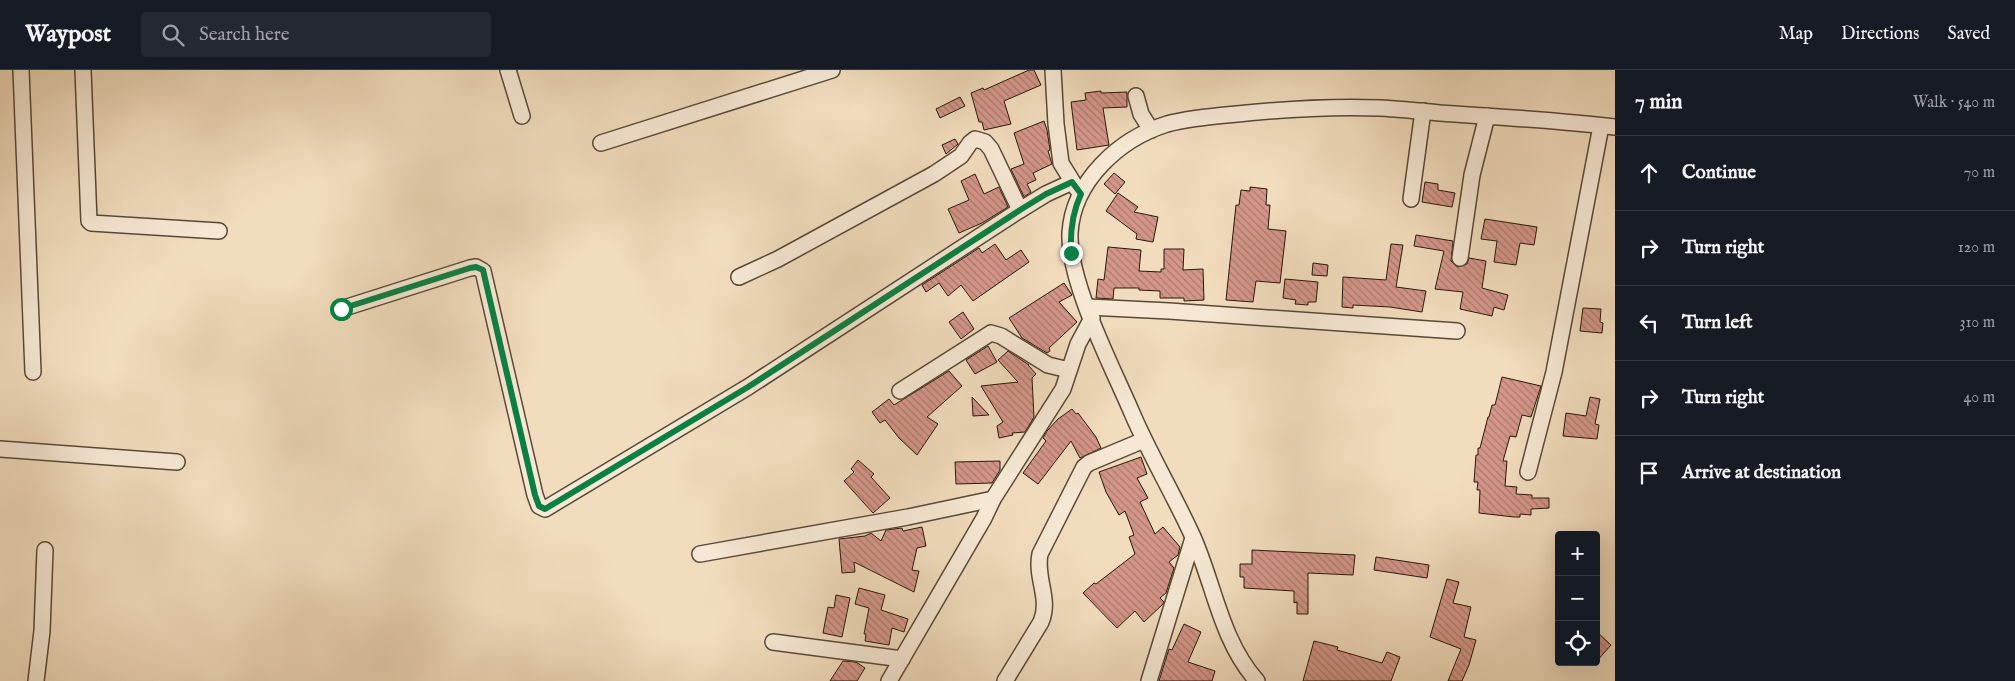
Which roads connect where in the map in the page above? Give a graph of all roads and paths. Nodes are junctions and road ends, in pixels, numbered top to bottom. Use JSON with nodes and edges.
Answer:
{"nodes":[{"id":1,"x":21,"y":70,"type":"edge"},
{"id":2,"x":83,"y":70,"type":"edge"},
{"id":3,"x":508,"y":70,"type":"edge"},
{"id":4,"x":832,"y":70,"type":"edge"},
{"id":5,"x":1053,"y":70,"type":"edge"},
{"id":6,"x":1136,"y":96,"type":"dead end"},
{"id":7,"x":1423,"y":112,"type":"junction"},
{"id":8,"x":522,"y":116,"type":"dead end"},
{"id":9,"x":1488,"y":116,"type":"junction"},
{"id":10,"x":1608,"y":126,"type":"edge"},
{"id":11,"x":1152,"y":130,"type":"junction"},
{"id":12,"x":602,"y":143,"type":"dead end"},
{"id":13,"x":1076,"y":188,"type":"junction"},
{"id":14,"x":1411,"y":199,"type":"dead end"},
{"id":15,"x":1020,"y":210,"type":"junction"},
{"id":16,"x":219,"y":231,"type":"dead end"},
{"id":17,"x":1460,"y":258,"type":"dead end"},
{"id":18,"x":739,"y":277,"type":"dead end"},
{"id":19,"x":341,"y":309,"type":"dead end"},
{"id":20,"x":1090,"y":313,"type":"junction"},
{"id":21,"x":1457,"y":332,"type":"dead end"},
{"id":22,"x":1069,"y":370,"type":"junction"},
{"id":23,"x":33,"y":372,"type":"dead end"},
{"id":24,"x":900,"y":391,"type":"dead end"},
{"id":25,"x":1144,"y":440,"type":"junction"},
{"id":26,"x":0,"y":449,"type":"edge"},
{"id":27,"x":178,"y":462,"type":"dead end"},
{"id":28,"x":1528,"y":472,"type":"dead end"},
{"id":29,"x":993,"y":499,"type":"junction"},
{"id":30,"x":1193,"y":538,"type":"junction"},
{"id":31,"x":45,"y":550,"type":"dead end"},
{"id":32,"x":700,"y":554,"type":"dead end"},
{"id":33,"x":773,"y":642,"type":"dead end"},
{"id":34,"x":902,"y":659,"type":"junction"},
{"id":35,"x":1253,"y":679,"type":"edge"},
{"id":36,"x":36,"y":681,"type":"edge"},
{"id":37,"x":889,"y":681,"type":"edge"},
{"id":38,"x":1005,"y":681,"type":"edge"},
{"id":39,"x":1149,"y":681,"type":"edge"}],
"edges":[{"from":1,"to":23,"type":"street"},
{"from":2,"to":16,"type":"street"},
{"from":3,"to":8,"type":"street"},
{"from":4,"to":12,"type":"street"},
{"from":5,"to":13,"type":"street"},
{"from":6,"to":11,"type":"street"},
{"from":7,"to":9,"type":"street"},
{"from":7,"to":11,"type":"street"},
{"from":7,"to":14,"type":"street"},
{"from":9,"to":10,"type":"street"},
{"from":9,"to":17,"type":"street"},
{"from":10,"to":28,"type":"street"},
{"from":11,"to":13,"type":"street"},
{"from":13,"to":15,"type":"street"},
{"from":13,"to":20,"type":"street"},
{"from":15,"to":18,"type":"street"},
{"from":15,"to":19,"type":"street"},
{"from":20,"to":21,"type":"street"},
{"from":20,"to":22,"type":"street"},
{"from":20,"to":25,"type":"street"},
{"from":22,"to":24,"type":"street"},
{"from":22,"to":29,"type":"street"},
{"from":25,"to":30,"type":"street"},
{"from":25,"to":38,"type":"street"},
{"from":26,"to":27,"type":"street"},
{"from":29,"to":32,"type":"street"},
{"from":29,"to":34,"type":"street"},
{"from":30,"to":35,"type":"street"},
{"from":30,"to":39,"type":"street"},
{"from":31,"to":36,"type":"street"},
{"from":33,"to":34,"type":"street"},
{"from":34,"to":37,"type":"street"}]}
